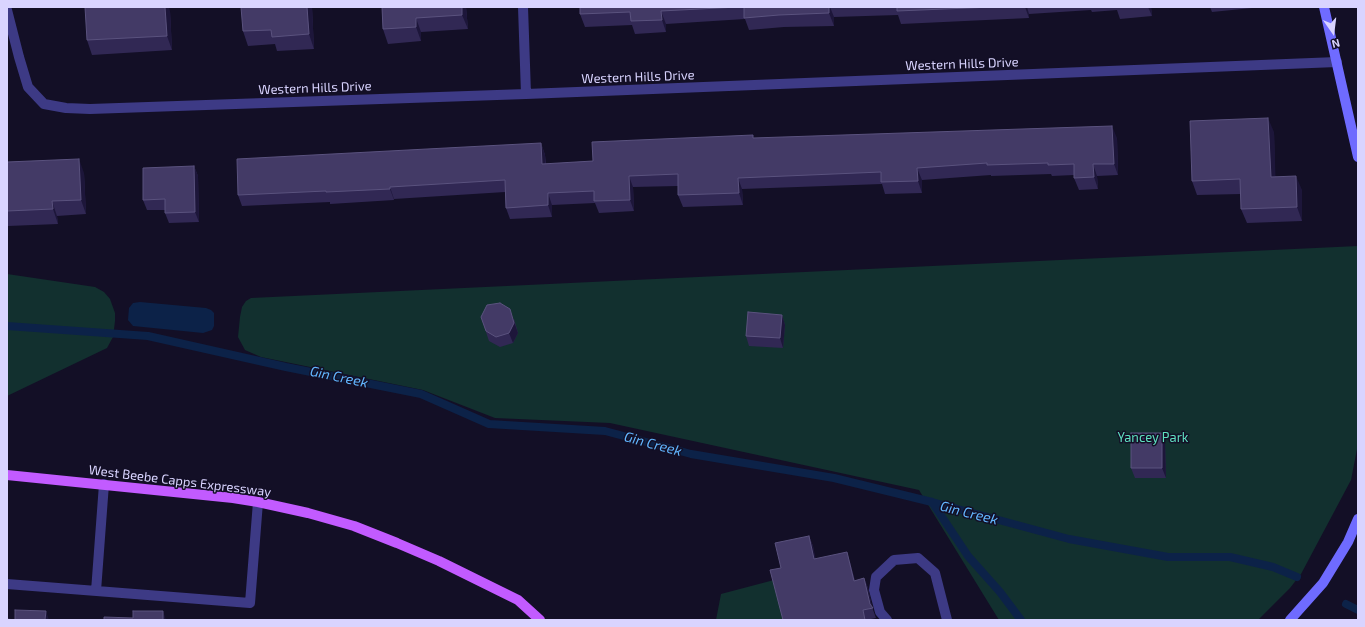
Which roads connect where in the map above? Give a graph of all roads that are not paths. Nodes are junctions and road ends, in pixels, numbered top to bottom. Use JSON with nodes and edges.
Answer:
{"nodes":[{"id":1,"x":523,"y":7,"type":"edge"},
{"id":2,"x":1324,"y":7,"type":"edge"},
{"id":3,"x":7,"y":10,"type":"edge"},
{"id":4,"x":1337,"y":62,"type":"junction"},
{"id":5,"x":526,"y":94,"type":"junction"},
{"id":6,"x":1358,"y":157,"type":"edge"},
{"id":7,"x":7,"y":475,"type":"edge"},
{"id":8,"x":104,"y":484,"type":"junction"},
{"id":9,"x":258,"y":502,"type":"junction"},
{"id":10,"x":1358,"y":519,"type":"edge"},
{"id":11,"x":7,"y":584,"type":"edge"},
{"id":12,"x":96,"y":591,"type":"junction"},
{"id":13,"x":540,"y":620,"type":"edge"},
{"id":14,"x":887,"y":620,"type":"edge"},
{"id":15,"x":947,"y":620,"type":"edge"},
{"id":16,"x":1290,"y":620,"type":"edge"}],
"edges":[{"from":1,"to":5,"type":"street"},
{"from":2,"to":4,"type":"street"},
{"from":3,"to":5,"type":"street","name":"Western Hills Drive"},
{"from":4,"to":5,"type":"street","name":"Western Hills Drive"},
{"from":4,"to":6,"type":"street"},
{"from":7,"to":8,"type":"main road","name":"West Beebe Capps Expressway"},
{"from":8,"to":9,"type":"main road","name":"West Beebe Capps Expressway"},
{"from":8,"to":12,"type":"street"},
{"from":9,"to":12,"type":"street"},
{"from":9,"to":13,"type":"main road","name":"West Beebe Capps Expressway"},
{"from":10,"to":16,"type":"street"},
{"from":11,"to":12,"type":"street"},
{"from":14,"to":15,"type":"street"}]}
